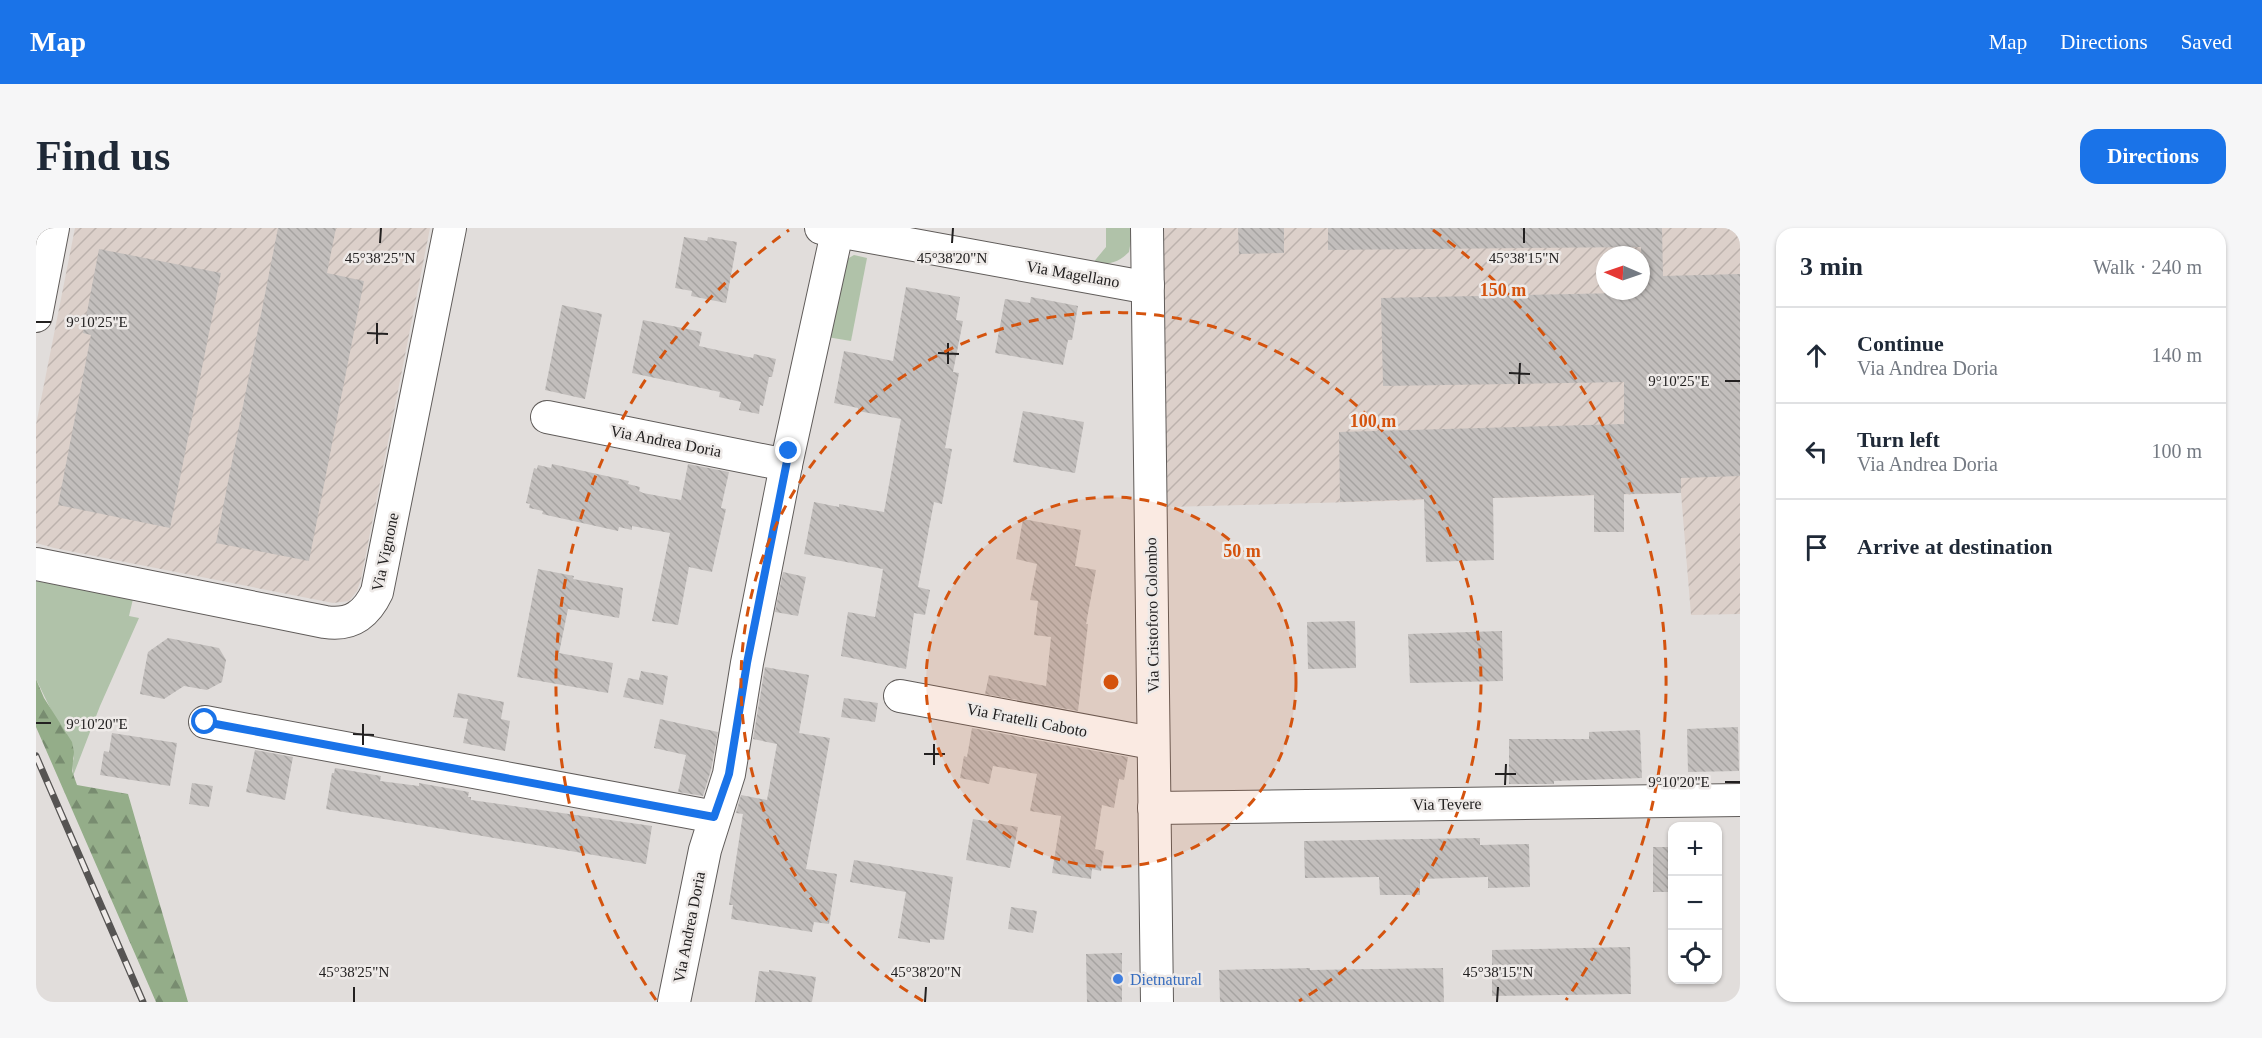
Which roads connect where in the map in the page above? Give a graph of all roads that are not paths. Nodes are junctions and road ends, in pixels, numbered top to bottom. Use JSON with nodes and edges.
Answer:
{"nodes":[{"id":1,"x":53,"y":228,"type":"edge"},
{"id":2,"x":450,"y":228,"type":"edge"},
{"id":3,"x":1147,"y":228,"type":"edge"},
{"id":4,"x":832,"y":229,"type":"edge"},
{"id":5,"x":1148,"y":285,"type":"junction"},
{"id":6,"x":36,"y":316,"type":"edge"},
{"id":7,"x":546,"y":417,"type":"dead end"},
{"id":8,"x":786,"y":465,"type":"junction"},
{"id":9,"x":36,"y":564,"type":"edge"},
{"id":10,"x":900,"y":696,"type":"dead end"},
{"id":11,"x":205,"y":722,"type":"dead end"},
{"id":12,"x":1153,"y":742,"type":"junction"},
{"id":13,"x":1740,"y":800,"type":"edge"},
{"id":14,"x":1154,"y":808,"type":"junction"},
{"id":15,"x":714,"y":817,"type":"junction"},
{"id":16,"x":674,"y":1002,"type":"edge"},
{"id":17,"x":1157,"y":1002,"type":"edge"}],
"edges":[{"from":1,"to":6,"type":"street"},
{"from":2,"to":9,"type":"street","name":"Via Vignone"},
{"from":3,"to":5,"type":"street","name":"Via Cristoforo Colombo"},
{"from":4,"to":5,"type":"street","name":"Via Magellano"},
{"from":4,"to":8,"type":"street","name":"Via Andrea Doria"},
{"from":5,"to":12,"type":"street","name":"Via Cristoforo Colombo"},
{"from":7,"to":8,"type":"street","name":"Via Andrea Doria"},
{"from":8,"to":15,"type":"street","name":"Via Andrea Doria"},
{"from":10,"to":12,"type":"street","name":"Via Fratelli Caboto"},
{"from":11,"to":15,"type":"street"},
{"from":12,"to":14,"type":"street","name":"Via Cristoforo Colombo"},
{"from":13,"to":14,"type":"street","name":"Via Tevere"},
{"from":14,"to":17,"type":"street","name":"Via Cristoforo Colombo"},
{"from":15,"to":16,"type":"street","name":"Via Andrea Doria"}]}
